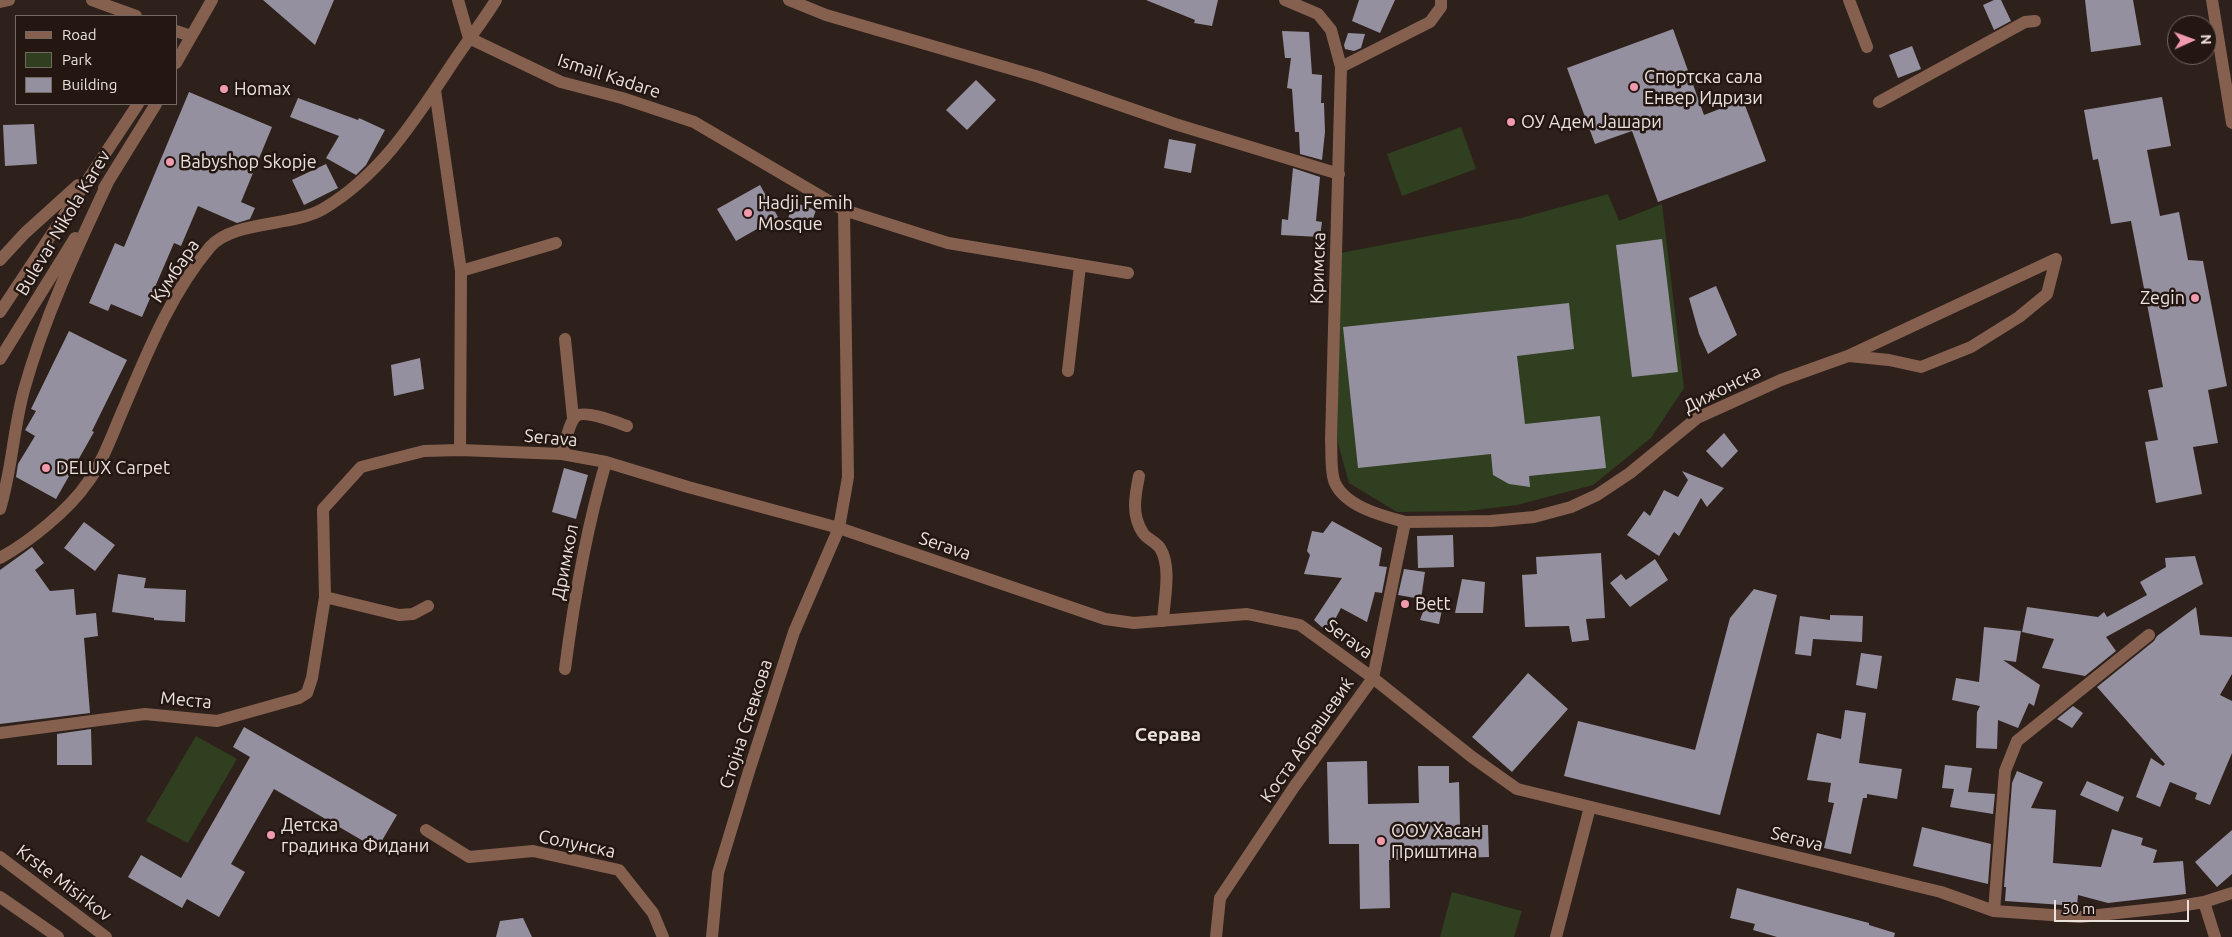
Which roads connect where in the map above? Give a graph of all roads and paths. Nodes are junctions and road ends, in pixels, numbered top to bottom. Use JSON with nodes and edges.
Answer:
{"nodes":[{"id":1,"x":9,"y":0,"type":"edge"},
{"id":2,"x":92,"y":0,"type":"edge"},
{"id":3,"x":212,"y":0,"type":"edge"},
{"id":4,"x":458,"y":0,"type":"edge"},
{"id":5,"x":496,"y":0,"type":"edge"},
{"id":6,"x":789,"y":0,"type":"edge"},
{"id":7,"x":1285,"y":0,"type":"edge"},
{"id":8,"x":1441,"y":0,"type":"edge"},
{"id":9,"x":1849,"y":0,"type":"edge"},
{"id":10,"x":2212,"y":0,"type":"edge"},
{"id":11,"x":0,"y":2,"type":"edge"},
{"id":12,"x":133,"y":15,"type":"edge"},
{"id":13,"x":2035,"y":22,"type":"dead end"},
{"id":14,"x":178,"y":32,"type":"edge"},
{"id":15,"x":191,"y":36,"type":"junction"},
{"id":16,"x":469,"y":38,"type":"junction"},
{"id":17,"x":1867,"y":46,"type":"dead end"},
{"id":18,"x":179,"y":53,"type":"edge"},
{"id":19,"x":1341,"y":67,"type":"junction"},
{"id":20,"x":435,"y":90,"type":"junction"},
{"id":21,"x":1879,"y":102,"type":"dead end"},
{"id":22,"x":137,"y":105,"type":"edge"},
{"id":23,"x":155,"y":105,"type":"edge"},
{"id":24,"x":2232,"y":123,"type":"edge"},
{"id":25,"x":91,"y":173,"type":"junction"},
{"id":26,"x":1339,"y":174,"type":"junction"},
{"id":27,"x":108,"y":182,"type":"junction"},
{"id":28,"x":844,"y":210,"type":"junction"},
{"id":29,"x":556,"y":243,"type":"dead end"},
{"id":30,"x":0,"y":260,"type":"edge"},
{"id":31,"x":1080,"y":266,"type":"junction"},
{"id":32,"x":461,"y":271,"type":"junction"},
{"id":33,"x":1128,"y":273,"type":"dead end"},
{"id":34,"x":0,"y":312,"type":"edge"},
{"id":35,"x":565,"y":339,"type":"dead end"},
{"id":36,"x":1848,"y":356,"type":"junction"},
{"id":37,"x":0,"y":359,"type":"edge"},
{"id":38,"x":1068,"y":371,"type":"dead end"},
{"id":39,"x":573,"y":418,"type":"junction"},
{"id":40,"x":627,"y":426,"type":"dead end"},
{"id":41,"x":460,"y":450,"type":"junction"},
{"id":42,"x":562,"y":454,"type":"junction"},
{"id":43,"x":606,"y":462,"type":"junction"},
{"id":44,"x":1139,"y":476,"type":"dead end"},
{"id":45,"x":0,"y":510,"type":"edge"},
{"id":46,"x":1405,"y":522,"type":"junction"},
{"id":47,"x":839,"y":528,"type":"junction"},
{"id":48,"x":0,"y":558,"type":"edge"},
{"id":49,"x":326,"y":576,"type":"joint"},
{"id":50,"x":325,"y":597,"type":"junction"},
{"id":51,"x":428,"y":606,"type":"dead end"},
{"id":52,"x":1163,"y":621,"type":"junction"},
{"id":53,"x":2149,"y":635,"type":"dead end"},
{"id":54,"x":565,"y":669,"type":"dead end"},
{"id":55,"x":1373,"y":678,"type":"junction"},
{"id":56,"x":0,"y":732,"type":"edge"},
{"id":57,"x":1590,"y":807,"type":"junction"},
{"id":58,"x":426,"y":830,"type":"dead end"},
{"id":59,"x":0,"y":857,"type":"edge"},
{"id":60,"x":2232,"y":892,"type":"edge"},
{"id":61,"x":0,"y":897,"type":"edge"},
{"id":62,"x":2204,"y":902,"type":"junction"},
{"id":63,"x":1994,"y":911,"type":"junction"},
{"id":64,"x":58,"y":937,"type":"edge"},
{"id":65,"x":106,"y":937,"type":"edge"},
{"id":66,"x":663,"y":937,"type":"edge"},
{"id":67,"x":712,"y":937,"type":"edge"},
{"id":68,"x":1216,"y":937,"type":"edge"},
{"id":69,"x":1556,"y":937,"type":"edge"},
{"id":70,"x":2215,"y":937,"type":"edge"}],
"edges":[{"from":1,"to":11,"type":"street"},
{"from":2,"to":12,"type":"street"},
{"from":3,"to":15,"type":"street"},
{"from":4,"to":16,"type":"street"},
{"from":5,"to":16,"type":"street","name":"Кумбара"},
{"from":6,"to":26,"type":"street"},
{"from":7,"to":19,"type":"street","name":"Кримска"},
{"from":8,"to":19,"type":"street"},
{"from":9,"to":17,"type":"street"},
{"from":10,"to":24,"type":"street"},
{"from":13,"to":21,"type":"street"},
{"from":14,"to":15,"type":"street"},
{"from":15,"to":18,"type":"street"},
{"from":16,"to":20,"type":"street","name":"Кумбара"},
{"from":16,"to":28,"type":"street","name":"Ismail Kadare"},
{"from":19,"to":26,"type":"street","name":"Кримска"},
{"from":20,"to":32,"type":"street"},
{"from":20,"to":48,"type":"street","name":"Кумбара"},
{"from":22,"to":25,"type":"street","name":"Bulevar Nikola Karev"},
{"from":23,"to":27,"type":"street","name":"Bulevar Nikola Karev"},
{"from":25,"to":30,"type":"street"},
{"from":25,"to":34,"type":"street","name":"Bulevar Nikola Karev"},
{"from":26,"to":46,"type":"street","name":"Кримска"},
{"from":27,"to":37,"type":"street","name":"Bulevar Nikola Karev"},
{"from":27,"to":45,"type":"street"},
{"from":28,"to":31,"type":"street","name":"Ismail Kadare"},
{"from":28,"to":47,"type":"street","name":"Стојна Стевкова"},
{"from":29,"to":32,"type":"street"},
{"from":31,"to":33,"type":"street","name":"Ismail Kadare"},
{"from":31,"to":38,"type":"street"},
{"from":32,"to":41,"type":"street"},
{"from":35,"to":39,"type":"street"},
{"from":36,"to":36,"type":"street","name":"Дижонска"},
{"from":36,"to":46,"type":"street","name":"Дижонска"},
{"from":39,"to":40,"type":"street"},
{"from":39,"to":42,"type":"street"},
{"from":41,"to":42,"type":"street","name":"Serava"},
{"from":41,"to":49,"type":"street","name":"Serava"},
{"from":42,"to":43,"type":"street","name":"Serava"},
{"from":43,"to":47,"type":"street","name":"Serava"},
{"from":43,"to":54,"type":"street","name":"Дримкол"},
{"from":44,"to":52,"type":"street"},
{"from":46,"to":55,"type":"street","name":"Коста Абрашевиќ"},
{"from":47,"to":52,"type":"street","name":"Serava"},
{"from":47,"to":67,"type":"street","name":"Стојна Стевкова"},
{"from":49,"to":50,"type":"street","name":"Места"},
{"from":50,"to":51,"type":"street"},
{"from":50,"to":56,"type":"street","name":"Места"},
{"from":52,"to":55,"type":"street","name":"Serava"},
{"from":53,"to":63,"type":"street"},
{"from":55,"to":57,"type":"street","name":"Serava"},
{"from":55,"to":68,"type":"street","name":"Коста Абрашевиќ"},
{"from":57,"to":63,"type":"street","name":"Serava"},
{"from":57,"to":69,"type":"street"},
{"from":58,"to":66,"type":"street","name":"Солунска"},
{"from":59,"to":65,"type":"street","name":"Krste Misirkov"},
{"from":60,"to":62,"type":"street","name":"Serava"},
{"from":61,"to":64,"type":"street"},
{"from":62,"to":63,"type":"street","name":"Serava"},
{"from":62,"to":70,"type":"street"}]}
